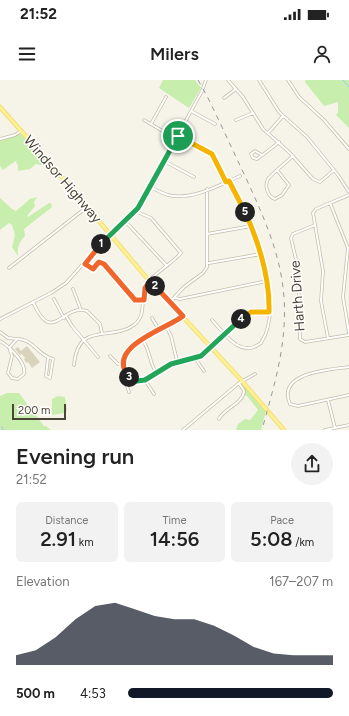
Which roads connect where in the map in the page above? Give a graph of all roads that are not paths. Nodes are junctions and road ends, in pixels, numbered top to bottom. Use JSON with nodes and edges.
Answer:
{"nodes":[{"id":1,"x":206,"y":80,"type":"edge"},
{"id":2,"x":228,"y":80,"type":"edge"},
{"id":3,"x":259,"y":80,"type":"edge"},
{"id":4,"x":288,"y":80,"type":"edge"},
{"id":5,"x":236,"y":89,"type":"junction"},
{"id":6,"x":166,"y":97,"type":"dead end"},
{"id":7,"x":224,"y":98,"type":"dead end"},
{"id":8,"x":0,"y":107,"type":"edge"},
{"id":9,"x":191,"y":111,"type":"junction"},
{"id":10,"x":253,"y":113,"type":"junction"},
{"id":11,"x":283,"y":116,"type":"junction"},
{"id":12,"x":144,"y":120,"type":"dead end"},
{"id":13,"x":236,"y":120,"type":"dead end"},
{"id":14,"x":151,"y":124,"type":"junction"},
{"id":15,"x":216,"y":124,"type":"dead end"},
{"id":16,"x":21,"y":131,"type":"junction"},
{"id":17,"x":268,"y":133,"type":"junction"},
{"id":18,"x":178,"y":136,"type":"junction"},
{"id":19,"x":1,"y":137,"type":"edge"},
{"id":20,"x":176,"y":139,"type":"junction"},
{"id":21,"x":279,"y":142,"type":"junction"},
{"id":22,"x":349,"y":149,"type":"edge"},
{"id":23,"x":262,"y":155,"type":"junction"},
{"id":24,"x":293,"y":156,"type":"junction"},
{"id":25,"x":164,"y":161,"type":"junction"},
{"id":26,"x":278,"y":170,"type":"junction"},
{"id":27,"x":334,"y":170,"type":"junction"},
{"id":28,"x":240,"y":176,"type":"dead end"},
{"id":29,"x":194,"y":177,"type":"dead end"},
{"id":30,"x":229,"y":181,"type":"junction"},
{"id":31,"x":226,"y":182,"type":"junction"},
{"id":32,"x":150,"y":187,"type":"junction"},
{"id":33,"x":207,"y":190,"type":"junction"},
{"id":34,"x":349,"y":192,"type":"edge"},
{"id":35,"x":349,"y":195,"type":"edge"},
{"id":36,"x":329,"y":203,"type":"junction"},
{"id":37,"x":88,"y":207,"type":"junction"},
{"id":38,"x":135,"y":211,"type":"junction"},
{"id":39,"x":125,"y":221,"type":"junction"},
{"id":40,"x":314,"y":225,"type":"junction"},
{"id":41,"x":251,"y":226,"type":"junction"},
{"id":42,"x":110,"y":234,"type":"junction"},
{"id":43,"x":207,"y":234,"type":"junction"},
{"id":44,"x":261,"y":254,"type":"junction"},
{"id":45,"x":85,"y":264,"type":"junction"},
{"id":46,"x":208,"y":264,"type":"junction"},
{"id":47,"x":167,"y":266,"type":"junction"},
{"id":48,"x":9,"y":268,"type":"dead end"},
{"id":49,"x":150,"y":281,"type":"junction"},
{"id":50,"x":267,"y":281,"type":"junction"},
{"id":51,"x":73,"y":289,"type":"dead end"},
{"id":52,"x":175,"y":298,"type":"junction"},
{"id":53,"x":54,"y":299,"type":"dead end"},
{"id":54,"x":144,"y":300,"type":"junction"},
{"id":55,"x":33,"y":302,"type":"junction"},
{"id":56,"x":170,"y":302,"type":"junction"},
{"id":57,"x":81,"y":310,"type":"junction"},
{"id":58,"x":269,"y":312,"type":"junction"},
{"id":59,"x":183,"y":316,"type":"junction"},
{"id":60,"x":65,"y":317,"type":"junction"},
{"id":61,"x":152,"y":318,"type":"dead end"},
{"id":62,"x":0,"y":319,"type":"edge"},
{"id":63,"x":212,"y":320,"type":"dead end"},
{"id":64,"x":166,"y":326,"type":"junction"},
{"id":65,"x":159,"y":330,"type":"junction"},
{"id":66,"x":0,"y":332,"type":"edge"},
{"id":67,"x":102,"y":333,"type":"junction"},
{"id":68,"x":225,"y":334,"type":"junction"},
{"id":69,"x":349,"y":334,"type":"edge"},
{"id":70,"x":328,"y":338,"type":"junction"},
{"id":71,"x":17,"y":339,"type":"junction"},
{"id":72,"x":142,"y":339,"type":"junction"},
{"id":73,"x":84,"y":340,"type":"junction"},
{"id":74,"x":0,"y":341,"type":"edge"},
{"id":75,"x":211,"y":347,"type":"junction"},
{"id":76,"x":10,"y":349,"type":"junction"},
{"id":77,"x":110,"y":356,"type":"dead end"},
{"id":78,"x":98,"y":357,"type":"dead end"},
{"id":79,"x":18,"y":358,"type":"junction"},
{"id":80,"x":48,"y":358,"type":"junction"},
{"id":81,"x":196,"y":358,"type":"junction"},
{"id":82,"x":11,"y":359,"type":"junction"},
{"id":83,"x":177,"y":362,"type":"junction"},
{"id":84,"x":124,"y":364,"type":"junction"},
{"id":85,"x":74,"y":365,"type":"dead end"},
{"id":86,"x":349,"y":367,"type":"edge"},
{"id":87,"x":204,"y":371,"type":"dead end"},
{"id":88,"x":156,"y":372,"type":"junction"},
{"id":89,"x":255,"y":374,"type":"dead end"},
{"id":90,"x":130,"y":378,"type":"junction"},
{"id":91,"x":145,"y":380,"type":"junction"},
{"id":92,"x":241,"y":382,"type":"junction"},
{"id":93,"x":129,"y":392,"type":"dead end"},
{"id":94,"x":154,"y":394,"type":"dead end"},
{"id":95,"x":349,"y":395,"type":"edge"},
{"id":96,"x":328,"y":400,"type":"junction"},
{"id":97,"x":219,"y":420,"type":"dead end"},
{"id":98,"x":349,"y":425,"type":"edge"},
{"id":99,"x":335,"y":428,"type":"junction"},
{"id":100,"x":183,"y":430,"type":"edge"},
{"id":101,"x":284,"y":430,"type":"edge"},
{"id":102,"x":325,"y":430,"type":"edge"}],
"edges":[{"from":1,"to":9,"type":"street"},
{"from":2,"to":5,"type":"street"},
{"from":3,"to":11,"type":"street"},
{"from":4,"to":22,"type":"street"},
{"from":5,"to":7,"type":"street"},
{"from":5,"to":10,"type":"street"},
{"from":6,"to":14,"type":"street"},
{"from":8,"to":16,"type":"main road","name":"Windsor Highway"},
{"from":9,"to":15,"type":"street"},
{"from":9,"to":18,"type":"street"},
{"from":10,"to":13,"type":"street"},
{"from":10,"to":17,"type":"street"},
{"from":11,"to":17,"type":"street"},
{"from":11,"to":27,"type":"street"},
{"from":12,"to":14,"type":"street"},
{"from":14,"to":20,"type":"street"},
{"from":16,"to":19,"type":"street"},
{"from":16,"to":37,"type":"main road","name":"Windsor Highway"},
{"from":17,"to":21,"type":"street"},
{"from":18,"to":20,"type":"street"},
{"from":18,"to":31,"type":"street"},
{"from":20,"to":25,"type":"street"},
{"from":21,"to":23,"type":"street"},
{"from":21,"to":24,"type":"street"},
{"from":23,"to":23,"type":"street"},
{"from":24,"to":26,"type":"street"},
{"from":24,"to":27,"type":"street"},
{"from":25,"to":29,"type":"street"},
{"from":25,"to":32,"type":"street"},
{"from":26,"to":26,"type":"street"},
{"from":27,"to":34,"type":"street"},
{"from":28,"to":30,"type":"street"},
{"from":30,"to":31,"type":"street"},
{"from":30,"to":41,"type":"street"},
{"from":31,"to":33,"type":"street"},
{"from":32,"to":33,"type":"street"},
{"from":32,"to":38,"type":"street"},
{"from":33,"to":43,"type":"street"},
{"from":35,"to":36,"type":"street"},
{"from":36,"to":40,"type":"street"},
{"from":36,"to":69,"type":"street"},
{"from":37,"to":42,"type":"main road","name":"Windsor Highway"},
{"from":37,"to":48,"type":"street"},
{"from":38,"to":39,"type":"street"},
{"from":38,"to":47,"type":"street"},
{"from":39,"to":42,"type":"street"},
{"from":39,"to":47,"type":"street"},
{"from":40,"to":70,"type":"street"},
{"from":40,"to":70,"type":"street","name":"Harth Drive"},
{"from":41,"to":43,"type":"street"},
{"from":41,"to":44,"type":"street"},
{"from":42,"to":45,"type":"street"},
{"from":42,"to":49,"type":"main road","name":"Windsor Highway"},
{"from":43,"to":46,"type":"street"},
{"from":44,"to":46,"type":"street"},
{"from":44,"to":50,"type":"street"},
{"from":45,"to":54,"type":"street"},
{"from":45,"to":55,"type":"street"},
{"from":46,"to":52,"type":"street"},
{"from":47,"to":49,"type":"street"},
{"from":49,"to":54,"type":"street"},
{"from":49,"to":56,"type":"main road","name":"Windsor Highway"},
{"from":50,"to":52,"type":"street"},
{"from":50,"to":58,"type":"street"},
{"from":51,"to":57,"type":"street"},
{"from":52,"to":56,"type":"street"},
{"from":53,"to":60,"type":"street"},
{"from":54,"to":67,"type":"street"},
{"from":55,"to":60,"type":"street"},
{"from":55,"to":62,"type":"street"},
{"from":56,"to":59,"type":"main road","name":"Windsor Highway"},
{"from":57,"to":60,"type":"street"},
{"from":57,"to":67,"type":"street"},
{"from":58,"to":68,"type":"street"},
{"from":58,"to":68,"type":"street"},
{"from":59,"to":64,"type":"street"},
{"from":59,"to":75,"type":"main road","name":"Windsor Highway"},
{"from":60,"to":73,"type":"street"},
{"from":61,"to":65,"type":"street"},
{"from":63,"to":68,"type":"street"},
{"from":64,"to":65,"type":"street"},
{"from":64,"to":83,"type":"street"},
{"from":65,"to":72,"type":"street"},
{"from":66,"to":71,"type":"street"},
{"from":67,"to":73,"type":"street"},
{"from":68,"to":75,"type":"street"},
{"from":69,"to":70,"type":"street","name":"Harth Drive"},
{"from":71,"to":76,"type":"street"},
{"from":71,"to":80,"type":"street"},
{"from":72,"to":84,"type":"street"},
{"from":72,"to":88,"type":"street"},
{"from":73,"to":78,"type":"street"},
{"from":73,"to":85,"type":"street"},
{"from":74,"to":76,"type":"street"},
{"from":75,"to":81,"type":"street"},
{"from":75,"to":92,"type":"main road","name":"Windsor Highway"},
{"from":76,"to":79,"type":"street"},
{"from":76,"to":82,"type":"street"},
{"from":77,"to":84,"type":"street"},
{"from":79,"to":82,"type":"street"},
{"from":79,"to":82,"type":"street"},
{"from":80,"to":80,"type":"street"},
{"from":81,"to":83,"type":"street"},
{"from":81,"to":87,"type":"street"},
{"from":83,"to":88,"type":"street"},
{"from":84,"to":90,"type":"street"},
{"from":86,"to":96,"type":"street"},
{"from":88,"to":91,"type":"street"},
{"from":89,"to":92,"type":"street"},
{"from":90,"to":91,"type":"street"},
{"from":90,"to":93,"type":"street"},
{"from":91,"to":94,"type":"street"},
{"from":92,"to":97,"type":"street"},
{"from":92,"to":100,"type":"street"},
{"from":92,"to":101,"type":"main road","name":"Windsor Highway"},
{"from":95,"to":96,"type":"street"},
{"from":96,"to":99,"type":"street"},
{"from":98,"to":99,"type":"street"},
{"from":99,"to":102,"type":"street"}]}
